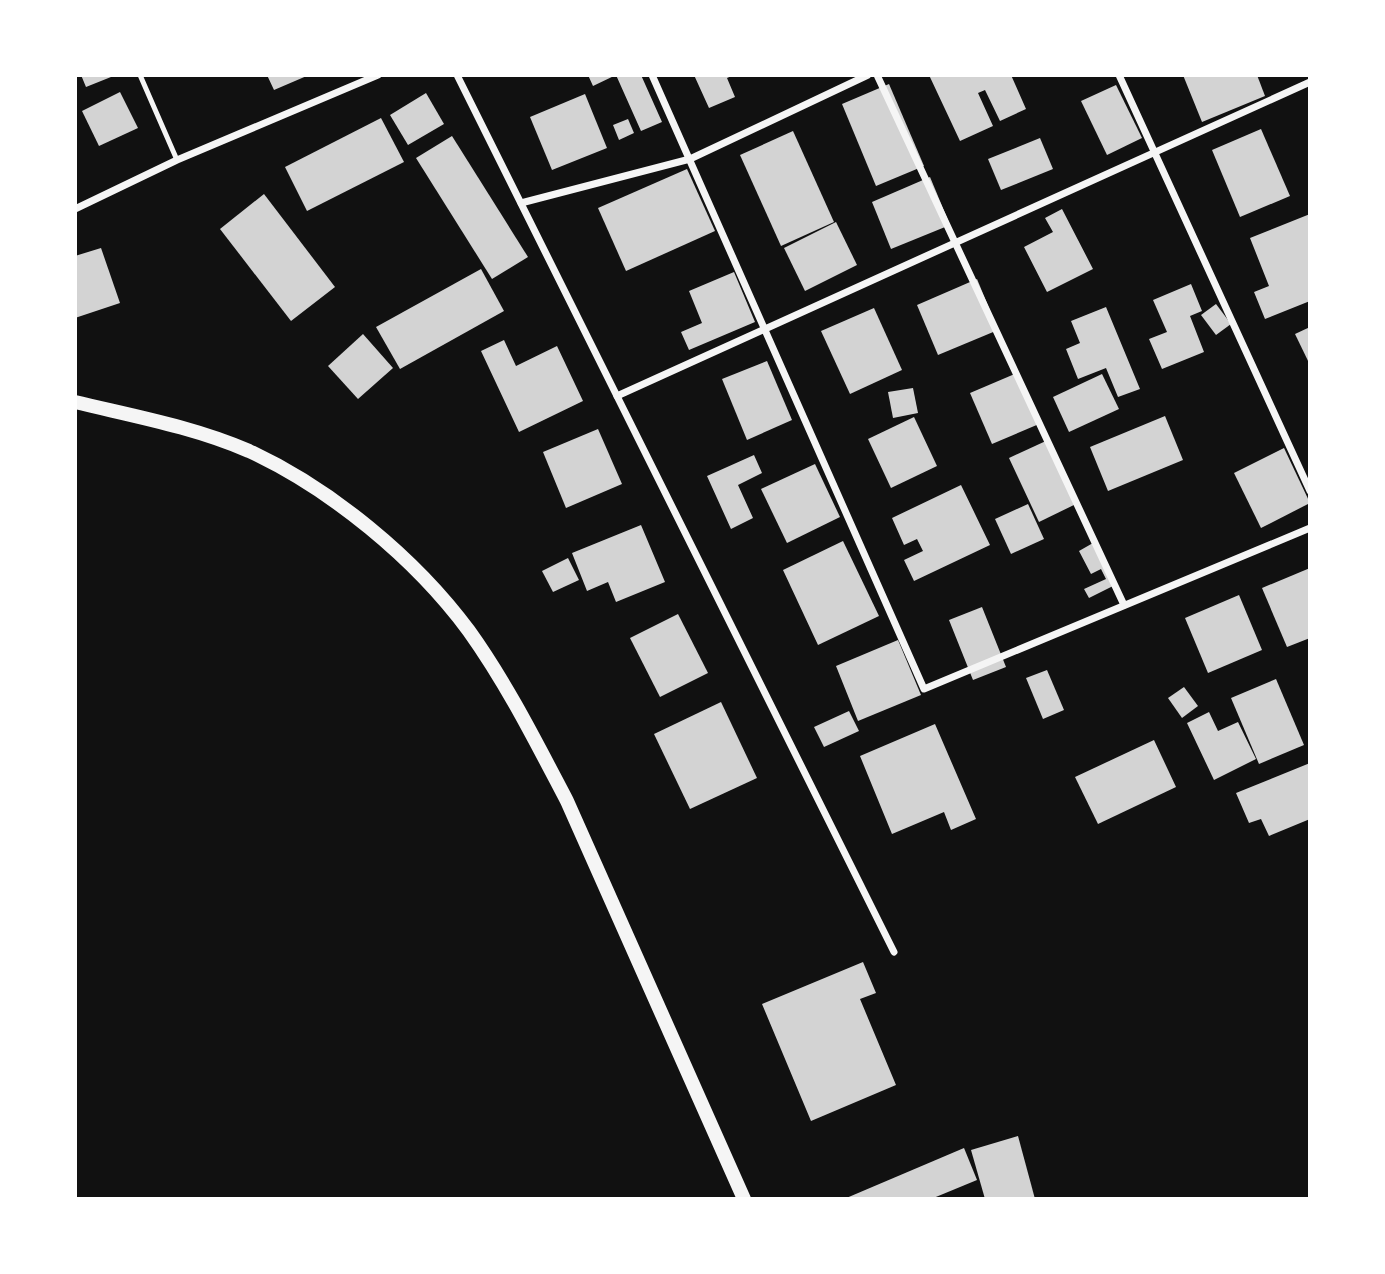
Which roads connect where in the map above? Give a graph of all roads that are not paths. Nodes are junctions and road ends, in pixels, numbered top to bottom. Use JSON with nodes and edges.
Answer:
{"nodes":[{"id":1,"x":140,"y":75,"type":"edge"},
{"id":2,"x":378,"y":75,"type":"edge"},
{"id":3,"x":457,"y":75,"type":"edge"},
{"id":4,"x":652,"y":75,"type":"edge"},
{"id":5,"x":868,"y":75,"type":"edge"},
{"id":6,"x":877,"y":75,"type":"edge"},
{"id":7,"x":1119,"y":75,"type":"edge"},
{"id":8,"x":1310,"y":82,"type":"edge"},
{"id":9,"x":1153,"y":153,"type":"junction"},
{"id":10,"x":690,"y":159,"type":"junction"},
{"id":11,"x":177,"y":160,"type":"junction"},
{"id":12,"x":521,"y":204,"type":"junction"},
{"id":13,"x":75,"y":209,"type":"edge"},
{"id":14,"x":956,"y":243,"type":"junction"},
{"id":15,"x":765,"y":329,"type":"junction"},
{"id":16,"x":617,"y":396,"type":"junction"},
{"id":17,"x":75,"y":402,"type":"edge"},
{"id":18,"x":1310,"y":491,"type":"edge"},
{"id":19,"x":1310,"y":528,"type":"edge"},
{"id":20,"x":1124,"y":605,"type":"junction"},
{"id":21,"x":894,"y":952,"type":"dead end"},
{"id":22,"x":744,"y":1199,"type":"edge"}],
"edges":[{"from":1,"to":11,"type":"lane"},
{"from":2,"to":11,"type":"street"},
{"from":3,"to":12,"type":"street"},
{"from":4,"to":10,"type":"street"},
{"from":5,"to":10,"type":"street"},
{"from":6,"to":14,"type":"street"},
{"from":7,"to":9,"type":"street"},
{"from":8,"to":9,"type":"street"},
{"from":9,"to":14,"type":"street"},
{"from":9,"to":18,"type":"street"},
{"from":10,"to":12,"type":"street"},
{"from":10,"to":15,"type":"street"},
{"from":11,"to":13,"type":"street"},
{"from":12,"to":16,"type":"street"},
{"from":14,"to":15,"type":"street"},
{"from":14,"to":20,"type":"street"},
{"from":15,"to":16,"type":"street"},
{"from":15,"to":20,"type":"street"},
{"from":16,"to":21,"type":"street"},
{"from":17,"to":22,"type":"main road"},
{"from":19,"to":20,"type":"street"}]}
